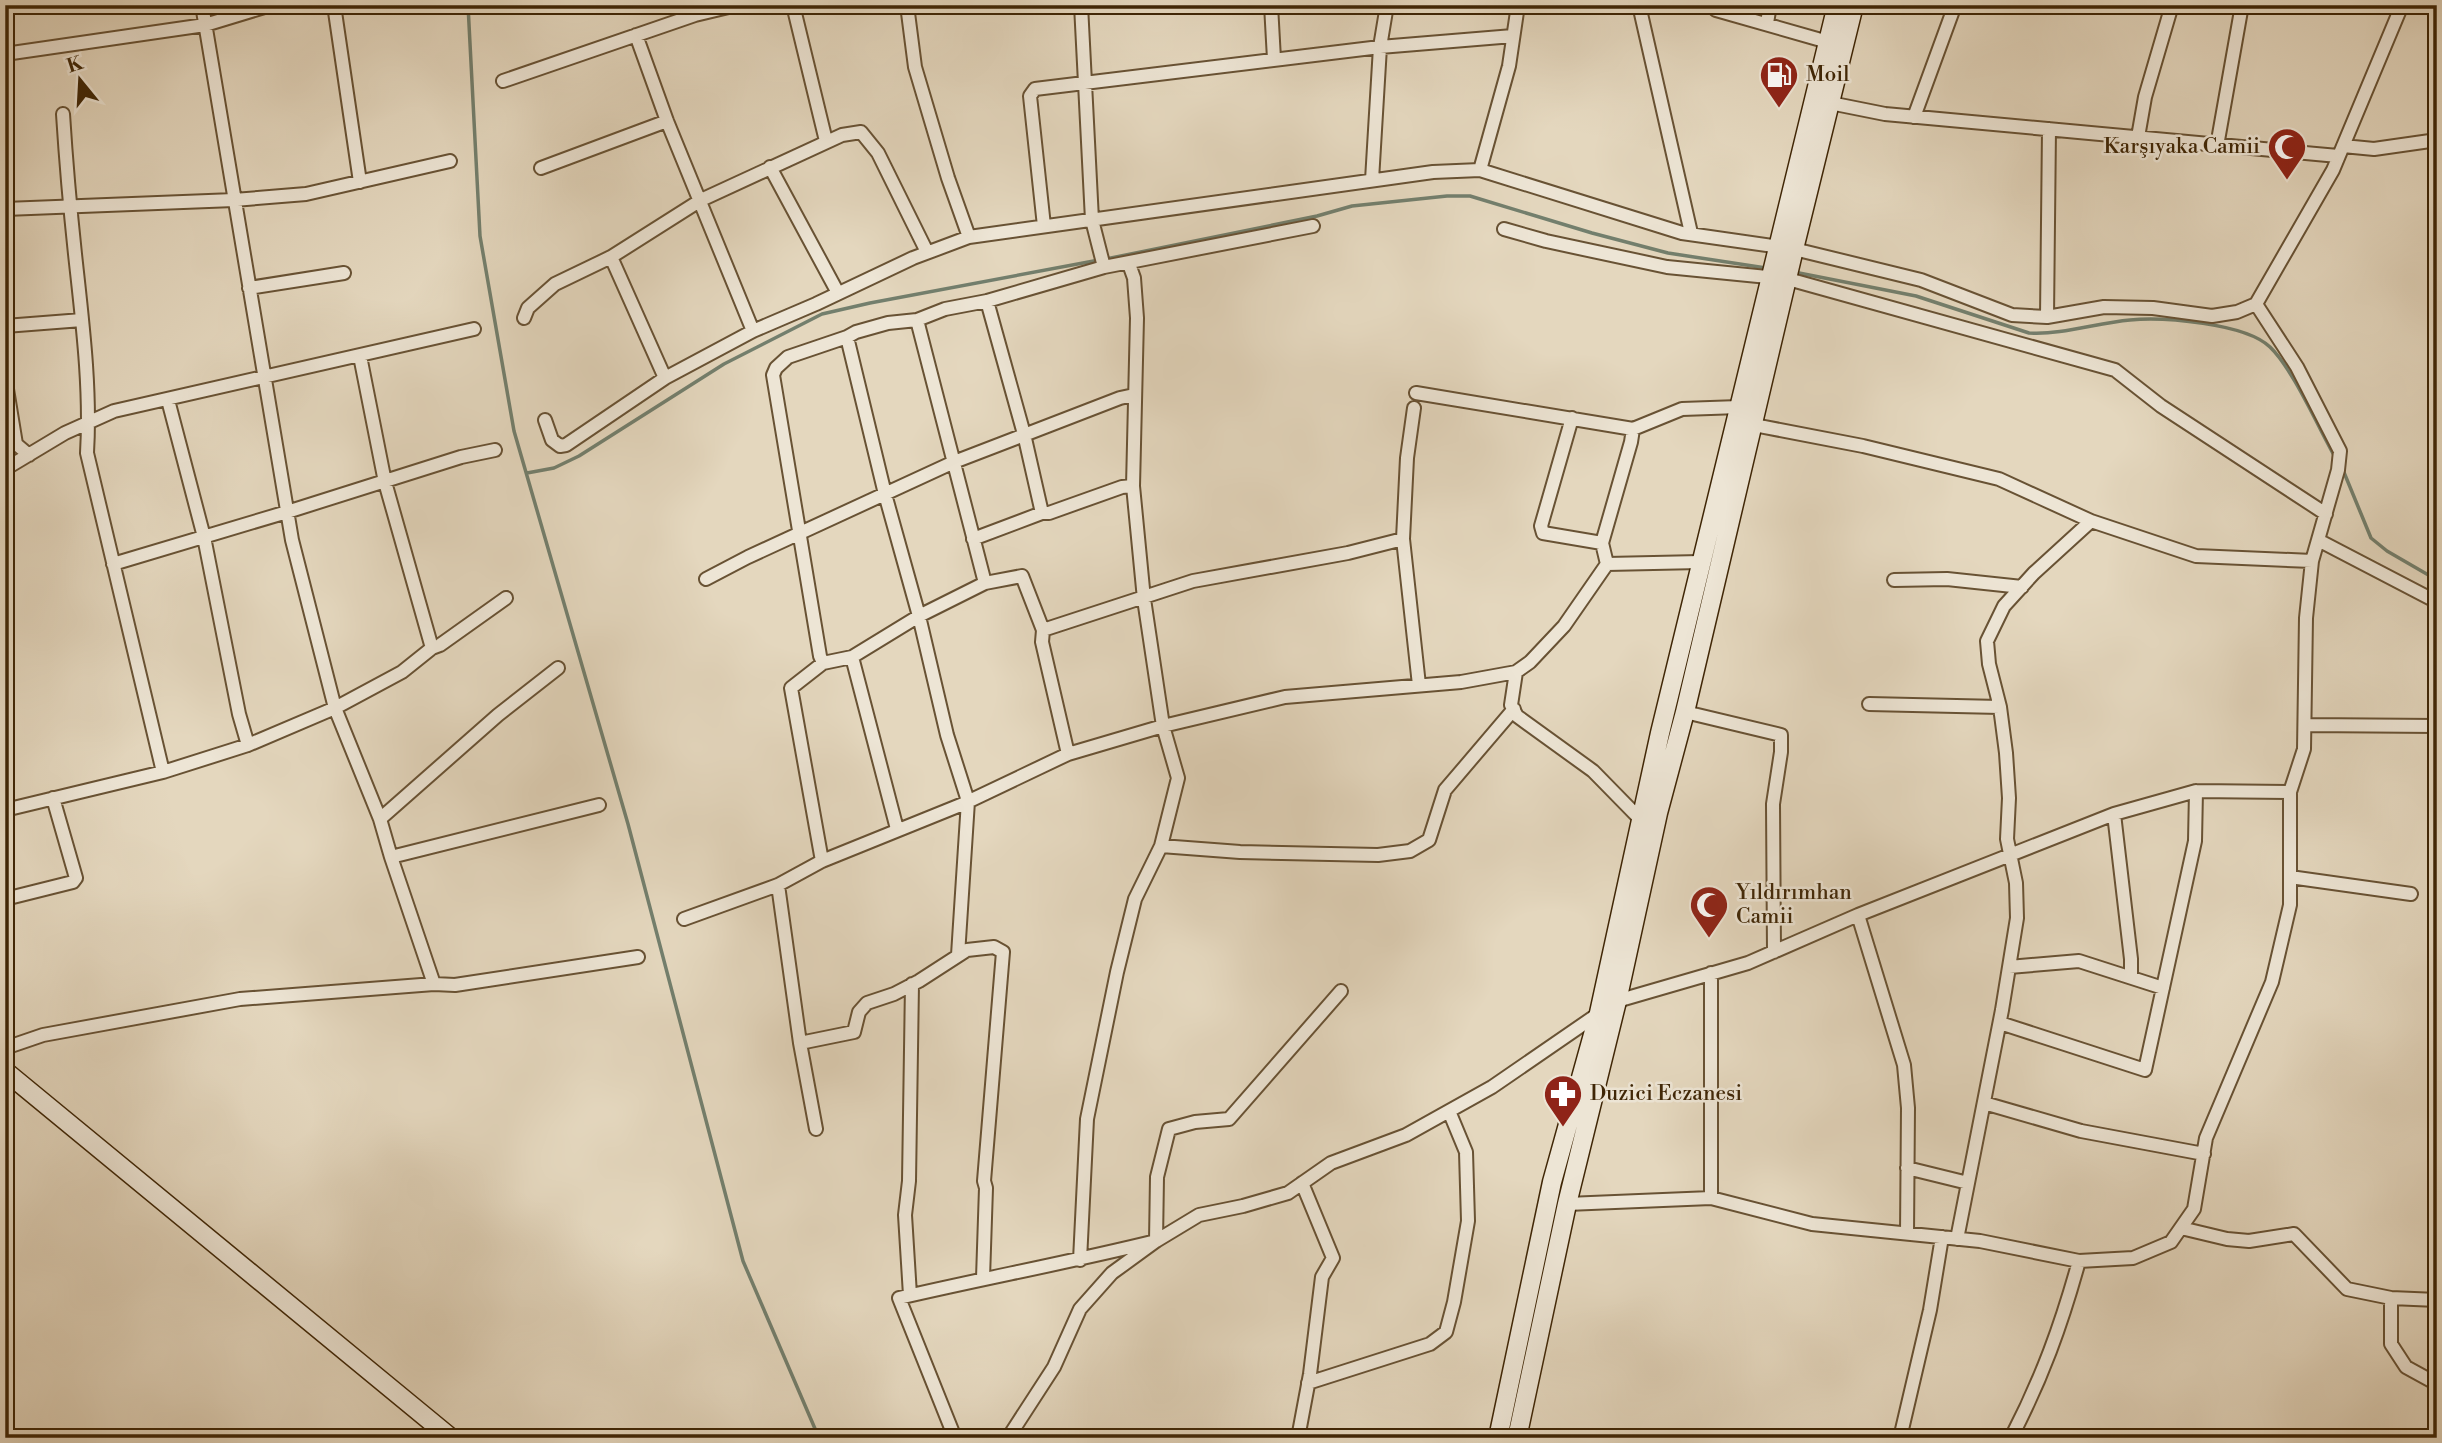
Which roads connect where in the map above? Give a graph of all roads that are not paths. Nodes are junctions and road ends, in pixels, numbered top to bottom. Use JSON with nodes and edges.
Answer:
{"nodes":[{"id":1,"x":202,"y":5,"type":"edge"},
{"id":2,"x":271,"y":5,"type":"edge"},
{"id":3,"x":334,"y":5,"type":"edge"},
{"id":4,"x":737,"y":5,"type":"edge"},
{"id":5,"x":793,"y":5,"type":"edge"},
{"id":6,"x":907,"y":5,"type":"edge"},
{"id":7,"x":1081,"y":5,"type":"edge"},
{"id":8,"x":1271,"y":5,"type":"edge"},
{"id":9,"x":1387,"y":5,"type":"edge"},
{"id":10,"x":1518,"y":5,"type":"edge"},
{"id":11,"x":1639,"y":5,"type":"edge"},
{"id":12,"x":1715,"y":5,"type":"edge"},
{"id":13,"x":1770,"y":5,"type":"edge"},
{"id":14,"x":1837,"y":5,"type":"edge"},
{"id":15,"x":1854,"y":5,"type":"edge"},
{"id":16,"x":1955,"y":5,"type":"edge"},
{"id":17,"x":2172,"y":5,"type":"edge"},
{"id":18,"x":2242,"y":5,"type":"edge"},
{"id":19,"x":2402,"y":5,"type":"edge"},
{"id":20,"x":694,"y":10,"type":"edge"},
{"id":21,"x":1767,"y":23,"type":"junction"},
{"id":22,"x":205,"y":25,"type":"junction"},
{"id":23,"x":636,"y":35,"type":"junction"},
{"id":24,"x":1513,"y":36,"type":"junction"},
{"id":25,"x":1828,"y":41,"type":"junction"},
{"id":26,"x":1380,"y":47,"type":"junction"},
{"id":27,"x":5,"y":54,"type":"edge"},
{"id":28,"x":1274,"y":59,"type":"junction"},
{"id":29,"x":503,"y":81,"type":"dead end"},
{"id":30,"x":1084,"y":81,"type":"junction"},
{"id":31,"x":1830,"y":103,"type":"junction"},
{"id":32,"x":63,"y":114,"type":"dead end"},
{"id":33,"x":1914,"y":117,"type":"junction"},
{"id":34,"x":667,"y":121,"type":"junction"},
{"id":35,"x":2049,"y":129,"type":"junction"},
{"id":36,"x":2138,"y":137,"type":"junction"},
{"id":37,"x":2437,"y":140,"type":"edge"},
{"id":38,"x":826,"y":141,"type":"junction"},
{"id":39,"x":2217,"y":146,"type":"junction"},
{"id":40,"x":2340,"y":151,"type":"junction"},
{"id":41,"x":450,"y":161,"type":"dead end"},
{"id":42,"x":770,"y":167,"type":"junction"},
{"id":43,"x":541,"y":168,"type":"dead end"},
{"id":44,"x":1480,"y":170,"type":"junction"},
{"id":45,"x":1371,"y":180,"type":"junction"},
{"id":46,"x":360,"y":182,"type":"junction"},
{"id":47,"x":234,"y":200,"type":"junction"},
{"id":48,"x":701,"y":200,"type":"junction"},
{"id":49,"x":70,"y":207,"type":"junction"},
{"id":50,"x":5,"y":209,"type":"edge"},
{"id":51,"x":1092,"y":219,"type":"junction"},
{"id":52,"x":1044,"y":226,"type":"junction"},
{"id":53,"x":1313,"y":226,"type":"dead end"},
{"id":54,"x":1504,"y":229,"type":"dead end"},
{"id":55,"x":1691,"y":233,"type":"junction"},
{"id":56,"x":969,"y":237,"type":"junction"},
{"id":57,"x":927,"y":252,"type":"junction"},
{"id":58,"x":611,"y":257,"type":"junction"},
{"id":59,"x":1102,"y":261,"type":"junction"},
{"id":60,"x":1129,"y":264,"type":"junction"},
{"id":61,"x":1783,"y":265,"type":"junction"},
{"id":62,"x":344,"y":273,"type":"dead end"},
{"id":63,"x":249,"y":288,"type":"junction"},
{"id":64,"x":838,"y":293,"type":"junction"},
{"id":65,"x":987,"y":301,"type":"junction"},
{"id":66,"x":2256,"y":304,"type":"junction"},
{"id":67,"x":2047,"y":317,"type":"junction"},
{"id":68,"x":524,"y":318,"type":"dead end"},
{"id":69,"x":82,"y":320,"type":"junction"},
{"id":70,"x":917,"y":320,"type":"junction"},
{"id":71,"x":5,"y":327,"type":"edge"},
{"id":72,"x":474,"y":329,"type":"dead end"},
{"id":73,"x":753,"y":331,"type":"junction"},
{"id":74,"x":847,"y":337,"type":"junction"},
{"id":75,"x":360,"y":356,"type":"junction"},
{"id":76,"x":5,"y":377,"type":"edge"},
{"id":77,"x":264,"y":378,"type":"junction"},
{"id":78,"x":665,"y":378,"type":"junction"},
{"id":79,"x":1416,"y":393,"type":"dead end"},
{"id":80,"x":1134,"y":395,"type":"junction"},
{"id":81,"x":168,"y":400,"type":"junction"},
{"id":82,"x":1739,"y":407,"type":"junction"},
{"id":83,"x":1414,"y":408,"type":"dead end"},
{"id":84,"x":1572,"y":418,"type":"junction"},
{"id":85,"x":545,"y":420,"type":"dead end"},
{"id":86,"x":89,"y":421,"type":"junction"},
{"id":87,"x":1754,"y":425,"type":"junction"},
{"id":88,"x":1633,"y":429,"type":"junction"},
{"id":89,"x":1024,"y":434,"type":"junction"},
{"id":90,"x":495,"y":450,"type":"dead end"},
{"id":91,"x":29,"y":455,"type":"junction"},
{"id":92,"x":954,"y":462,"type":"junction"},
{"id":93,"x":5,"y":469,"type":"edge"},
{"id":94,"x":385,"y":482,"type":"junction"},
{"id":95,"x":1133,"y":486,"type":"junction"},
{"id":96,"x":885,"y":494,"type":"junction"},
{"id":97,"x":287,"y":512,"type":"junction"},
{"id":98,"x":1042,"y":513,"type":"junction"},
{"id":99,"x":2326,"y":514,"type":"junction"},
{"id":100,"x":2091,"y":521,"type":"junction"},
{"id":101,"x":800,"y":534,"type":"junction"},
{"id":102,"x":204,"y":537,"type":"junction"},
{"id":103,"x":973,"y":539,"type":"junction"},
{"id":104,"x":1403,"y":540,"type":"junction"},
{"id":105,"x":2318,"y":540,"type":"junction"},
{"id":106,"x":1602,"y":543,"type":"junction"},
{"id":107,"x":2312,"y":561,"type":"junction"},
{"id":108,"x":1700,"y":562,"type":"junction"},
{"id":109,"x":113,"y":564,"type":"junction"},
{"id":110,"x":1607,"y":564,"type":"junction"},
{"id":111,"x":706,"y":579,"type":"dead end"},
{"id":112,"x":1894,"y":580,"type":"dead end"},
{"id":113,"x":985,"y":583,"type":"junction"},
{"id":114,"x":2022,"y":587,"type":"junction"},
{"id":115,"x":506,"y":598,"type":"dead end"},
{"id":116,"x":1144,"y":599,"type":"junction"},
{"id":117,"x":2437,"y":602,"type":"edge"},
{"id":118,"x":919,"y":616,"type":"junction"},
{"id":119,"x":1042,"y":630,"type":"junction"},
{"id":120,"x":432,"y":648,"type":"junction"},
{"id":121,"x":852,"y":657,"type":"junction"},
{"id":122,"x":823,"y":663,"type":"junction"},
{"id":123,"x":558,"y":668,"type":"dead end"},
{"id":124,"x":1516,"y":672,"type":"junction"},
{"id":125,"x":1419,"y":685,"type":"junction"},
{"id":126,"x":1869,"y":704,"type":"dead end"},
{"id":127,"x":2000,"y":707,"type":"junction"},
{"id":128,"x":335,"y":708,"type":"junction"},
{"id":129,"x":1514,"y":709,"type":"junction"},
{"id":130,"x":1685,"y":712,"type":"junction"},
{"id":131,"x":2305,"y":725,"type":"junction"},
{"id":132,"x":1163,"y":726,"type":"junction"},
{"id":133,"x":2437,"y":726,"type":"edge"},
{"id":134,"x":248,"y":746,"type":"junction"},
{"id":135,"x":1068,"y":754,"type":"junction"},
{"id":136,"x":163,"y":772,"type":"junction"},
{"id":137,"x":2196,"y":791,"type":"junction"},
{"id":138,"x":2290,"y":792,"type":"junction"},
{"id":139,"x":53,"y":798,"type":"junction"},
{"id":140,"x":968,"y":801,"type":"junction"},
{"id":141,"x":599,"y":805,"type":"dead end"},
{"id":142,"x":5,"y":810,"type":"edge"},
{"id":143,"x":2114,"y":814,"type":"junction"},
{"id":144,"x":380,"y":819,"type":"junction"},
{"id":145,"x":1642,"y":821,"type":"junction"},
{"id":146,"x":897,"y":829,"type":"junction"},
{"id":147,"x":1161,"y":846,"type":"junction"},
{"id":148,"x":2011,"y":855,"type":"junction"},
{"id":149,"x":391,"y":857,"type":"junction"},
{"id":150,"x":822,"y":861,"type":"junction"},
{"id":151,"x":2290,"y":877,"type":"junction"},
{"id":152,"x":778,"y":885,"type":"junction"},
{"id":153,"x":2411,"y":894,"type":"dead end"},
{"id":154,"x":5,"y":899,"type":"edge"},
{"id":155,"x":1858,"y":915,"type":"junction"},
{"id":156,"x":684,"y":919,"type":"dead end"},
{"id":157,"x":1774,"y":952,"type":"junction"},
{"id":158,"x":958,"y":955,"type":"junction"},
{"id":159,"x":638,"y":957,"type":"dead end"},
{"id":160,"x":2009,"y":967,"type":"junction"},
{"id":161,"x":1711,"y":973,"type":"junction"},
{"id":162,"x":2130,"y":976,"type":"junction"},
{"id":163,"x":434,"y":984,"type":"junction"},
{"id":164,"x":912,"y":984,"type":"junction"},
{"id":165,"x":2163,"y":988,"type":"junction"},
{"id":166,"x":1342,"y":991,"type":"dead end"},
{"id":167,"x":1617,"y":1000,"type":"junction"},
{"id":168,"x":1599,"y":1013,"type":"junction"},
{"id":169,"x":2000,"y":1023,"type":"junction"},
{"id":170,"x":800,"y":1043,"type":"junction"},
{"id":171,"x":5,"y":1048,"type":"edge"},
{"id":172,"x":5,"y":1071,"type":"edge"},
{"id":173,"x":1984,"y":1103,"type":"junction"},
{"id":174,"x":1449,"y":1111,"type":"junction"},
{"id":175,"x":816,"y":1129,"type":"dead end"},
{"id":176,"x":2204,"y":1154,"type":"junction"},
{"id":177,"x":1908,"y":1168,"type":"junction"},
{"id":178,"x":1302,"y":1182,"type":"junction"},
{"id":179,"x":1968,"y":1183,"type":"junction"},
{"id":180,"x":1711,"y":1198,"type":"junction"},
{"id":181,"x":1567,"y":1204,"type":"junction"},
{"id":182,"x":2181,"y":1228,"type":"junction"},
{"id":183,"x":1907,"y":1233,"type":"junction"},
{"id":184,"x":1942,"y":1237,"type":"junction"},
{"id":185,"x":1957,"y":1238,"type":"junction"},
{"id":186,"x":1156,"y":1241,"type":"junction"},
{"id":187,"x":1080,"y":1260,"type":"junction"},
{"id":188,"x":2079,"y":1261,"type":"junction"},
{"id":189,"x":983,"y":1278,"type":"junction"},
{"id":190,"x":910,"y":1296,"type":"junction"},
{"id":191,"x":2391,"y":1298,"type":"junction"},
{"id":192,"x":2437,"y":1300,"type":"edge"},
{"id":193,"x":1308,"y":1383,"type":"junction"},
{"id":194,"x":2437,"y":1384,"type":"edge"},
{"id":195,"x":452,"y":1438,"type":"edge"},
{"id":196,"x":955,"y":1438,"type":"edge"},
{"id":197,"x":1008,"y":1438,"type":"edge"},
{"id":198,"x":1298,"y":1438,"type":"edge"},
{"id":199,"x":1497,"y":1438,"type":"edge"},
{"id":200,"x":1517,"y":1438,"type":"edge"},
{"id":201,"x":1900,"y":1438,"type":"edge"},
{"id":202,"x":2011,"y":1438,"type":"edge"}],
"edges":[{"from":1,"to":22,"type":"street"},
{"from":2,"to":22,"type":"street"},
{"from":3,"to":46,"type":"street"},
{"from":4,"to":20,"type":"street"},
{"from":5,"to":38,"type":"street"},
{"from":6,"to":56,"type":"street"},
{"from":7,"to":30,"type":"street"},
{"from":8,"to":28,"type":"street"},
{"from":9,"to":26,"type":"street"},
{"from":10,"to":24,"type":"street"},
{"from":11,"to":55,"type":"street"},
{"from":12,"to":21,"type":"street"},
{"from":13,"to":21,"type":"street"},
{"from":14,"to":25,"type":"main road"},
{"from":15,"to":31,"type":"main road"},
{"from":16,"to":33,"type":"street"},
{"from":17,"to":36,"type":"street"},
{"from":18,"to":39,"type":"street"},
{"from":19,"to":40,"type":"street"},
{"from":20,"to":23,"type":"street"},
{"from":21,"to":25,"type":"street"},
{"from":22,"to":27,"type":"street"},
{"from":22,"to":47,"type":"street"},
{"from":23,"to":29,"type":"street"},
{"from":23,"to":34,"type":"street"},
{"from":24,"to":26,"type":"street"},
{"from":24,"to":44,"type":"street"},
{"from":25,"to":61,"type":"main road"},
{"from":26,"to":28,"type":"street"},
{"from":26,"to":45,"type":"street"},
{"from":28,"to":30,"type":"street"},
{"from":30,"to":51,"type":"street"},
{"from":30,"to":52,"type":"street"},
{"from":31,"to":33,"type":"street"},
{"from":31,"to":61,"type":"main road"},
{"from":32,"to":49,"type":"street"},
{"from":33,"to":35,"type":"street"},
{"from":34,"to":43,"type":"street"},
{"from":34,"to":48,"type":"street"},
{"from":35,"to":36,"type":"street"},
{"from":35,"to":67,"type":"street"},
{"from":36,"to":39,"type":"street"},
{"from":37,"to":40,"type":"street"},
{"from":38,"to":42,"type":"street"},
{"from":38,"to":57,"type":"street"},
{"from":39,"to":40,"type":"street"},
{"from":40,"to":66,"type":"street"},
{"from":41,"to":46,"type":"street"},
{"from":42,"to":48,"type":"street"},
{"from":42,"to":64,"type":"street"},
{"from":44,"to":45,"type":"street"},
{"from":44,"to":55,"type":"street"},
{"from":45,"to":51,"type":"street"},
{"from":46,"to":47,"type":"street"},
{"from":47,"to":49,"type":"street"},
{"from":47,"to":63,"type":"street"},
{"from":48,"to":58,"type":"street"},
{"from":48,"to":73,"type":"street"},
{"from":49,"to":50,"type":"street"},
{"from":49,"to":69,"type":"street"},
{"from":51,"to":52,"type":"street"},
{"from":51,"to":59,"type":"street"},
{"from":52,"to":56,"type":"street"},
{"from":53,"to":60,"type":"street"},
{"from":54,"to":61,"type":"street"},
{"from":55,"to":61,"type":"street"},
{"from":56,"to":57,"type":"street"},
{"from":57,"to":64,"type":"street"},
{"from":58,"to":68,"type":"street"},
{"from":58,"to":78,"type":"street"},
{"from":59,"to":60,"type":"street"},
{"from":59,"to":65,"type":"street"},
{"from":60,"to":80,"type":"street"},
{"from":61,"to":67,"type":"street"},
{"from":61,"to":82,"type":"main road"},
{"from":61,"to":87,"type":"main road"},
{"from":61,"to":99,"type":"street"},
{"from":62,"to":63,"type":"street"},
{"from":63,"to":77,"type":"street"},
{"from":64,"to":73,"type":"street"},
{"from":65,"to":70,"type":"street"},
{"from":65,"to":89,"type":"street"},
{"from":66,"to":67,"type":"street"},
{"from":66,"to":99,"type":"street"},
{"from":69,"to":71,"type":"street"},
{"from":69,"to":86,"type":"street"},
{"from":70,"to":74,"type":"street"},
{"from":70,"to":92,"type":"street"},
{"from":72,"to":75,"type":"street"},
{"from":73,"to":78,"type":"street"},
{"from":74,"to":96,"type":"street"},
{"from":74,"to":101,"type":"street"},
{"from":75,"to":77,"type":"street"},
{"from":75,"to":94,"type":"street"},
{"from":76,"to":91,"type":"street"},
{"from":77,"to":81,"type":"street"},
{"from":77,"to":97,"type":"street"},
{"from":78,"to":85,"type":"street"},
{"from":79,"to":84,"type":"street"},
{"from":80,"to":89,"type":"street"},
{"from":80,"to":95,"type":"street"},
{"from":81,"to":86,"type":"street"},
{"from":81,"to":102,"type":"street"},
{"from":82,"to":88,"type":"street"},
{"from":82,"to":108,"type":"main road"},
{"from":83,"to":104,"type":"street"},
{"from":84,"to":88,"type":"street"},
{"from":84,"to":106,"type":"street"},
{"from":86,"to":91,"type":"street"},
{"from":86,"to":109,"type":"street"},
{"from":87,"to":100,"type":"street"},
{"from":87,"to":130,"type":"main road"},
{"from":88,"to":106,"type":"street"},
{"from":89,"to":92,"type":"street"},
{"from":89,"to":98,"type":"street"},
{"from":90,"to":94,"type":"street"},
{"from":91,"to":93,"type":"street"},
{"from":92,"to":96,"type":"street"},
{"from":92,"to":103,"type":"street"},
{"from":94,"to":97,"type":"street"},
{"from":94,"to":120,"type":"street"},
{"from":95,"to":98,"type":"street"},
{"from":95,"to":116,"type":"street"},
{"from":96,"to":101,"type":"street"},
{"from":96,"to":118,"type":"street"},
{"from":97,"to":102,"type":"street"},
{"from":97,"to":128,"type":"street"},
{"from":98,"to":103,"type":"street"},
{"from":99,"to":105,"type":"street"},
{"from":100,"to":107,"type":"street"},
{"from":100,"to":114,"type":"street"},
{"from":101,"to":111,"type":"street"},
{"from":101,"to":122,"type":"street"},
{"from":102,"to":109,"type":"street"},
{"from":102,"to":134,"type":"street"},
{"from":103,"to":113,"type":"street"},
{"from":104,"to":116,"type":"street"},
{"from":104,"to":125,"type":"street"},
{"from":105,"to":107,"type":"street"},
{"from":105,"to":117,"type":"street"},
{"from":106,"to":110,"type":"street"},
{"from":107,"to":131,"type":"street"},
{"from":108,"to":110,"type":"street"},
{"from":108,"to":145,"type":"main road"},
{"from":109,"to":136,"type":"street"},
{"from":110,"to":124,"type":"street"},
{"from":112,"to":114,"type":"street"},
{"from":113,"to":118,"type":"street"},
{"from":113,"to":119,"type":"street"},
{"from":114,"to":127,"type":"street"},
{"from":115,"to":120,"type":"street"},
{"from":116,"to":119,"type":"street"},
{"from":116,"to":132,"type":"street"},
{"from":118,"to":121,"type":"street"},
{"from":118,"to":140,"type":"street"},
{"from":119,"to":135,"type":"street"},
{"from":120,"to":128,"type":"street"},
{"from":121,"to":122,"type":"street"},
{"from":121,"to":146,"type":"street"},
{"from":122,"to":150,"type":"street"},
{"from":123,"to":144,"type":"street"},
{"from":124,"to":125,"type":"street"},
{"from":124,"to":129,"type":"street"},
{"from":125,"to":132,"type":"street"},
{"from":126,"to":127,"type":"street"},
{"from":127,"to":148,"type":"street"},
{"from":128,"to":134,"type":"street"},
{"from":128,"to":144,"type":"street"},
{"from":129,"to":145,"type":"street"},
{"from":129,"to":147,"type":"street"},
{"from":130,"to":157,"type":"street"},
{"from":130,"to":167,"type":"main road"},
{"from":131,"to":133,"type":"street"},
{"from":131,"to":138,"type":"street"},
{"from":132,"to":135,"type":"street"},
{"from":132,"to":147,"type":"street"},
{"from":134,"to":136,"type":"street"},
{"from":135,"to":140,"type":"street"},
{"from":136,"to":139,"type":"street"},
{"from":137,"to":138,"type":"street"},
{"from":137,"to":143,"type":"street"},
{"from":137,"to":165,"type":"street"},
{"from":138,"to":151,"type":"street"},
{"from":139,"to":142,"type":"street"},
{"from":139,"to":154,"type":"street"},
{"from":140,"to":146,"type":"street"},
{"from":140,"to":158,"type":"street"},
{"from":141,"to":149,"type":"street"},
{"from":143,"to":148,"type":"street"},
{"from":143,"to":162,"type":"street"},
{"from":144,"to":149,"type":"street"},
{"from":145,"to":168,"type":"main road"},
{"from":146,"to":150,"type":"street"},
{"from":147,"to":187,"type":"street"},
{"from":148,"to":155,"type":"street"},
{"from":148,"to":160,"type":"street"},
{"from":149,"to":163,"type":"street"},
{"from":150,"to":152,"type":"street"},
{"from":151,"to":153,"type":"street"},
{"from":151,"to":176,"type":"street"},
{"from":152,"to":156,"type":"street"},
{"from":152,"to":170,"type":"street"},
{"from":155,"to":157,"type":"street"},
{"from":155,"to":177,"type":"street"},
{"from":157,"to":161,"type":"street"},
{"from":158,"to":164,"type":"street"},
{"from":158,"to":189,"type":"street"},
{"from":159,"to":163,"type":"street"},
{"from":160,"to":162,"type":"street"},
{"from":160,"to":169,"type":"street"},
{"from":161,"to":167,"type":"street"},
{"from":161,"to":180,"type":"street"},
{"from":162,"to":165,"type":"street"},
{"from":163,"to":171,"type":"street"},
{"from":164,"to":170,"type":"street"},
{"from":164,"to":190,"type":"street"},
{"from":165,"to":169,"type":"street"},
{"from":166,"to":186,"type":"street"},
{"from":167,"to":168,"type":"street"},
{"from":167,"to":181,"type":"main road"},
{"from":168,"to":174,"type":"street"},
{"from":168,"to":199,"type":"main road"},
{"from":169,"to":173,"type":"street"},
{"from":170,"to":175,"type":"street"},
{"from":172,"to":195,"type":"main road"},
{"from":173,"to":176,"type":"street"},
{"from":173,"to":179,"type":"street"},
{"from":174,"to":178,"type":"street"},
{"from":174,"to":193,"type":"street"},
{"from":176,"to":182,"type":"street"},
{"from":177,"to":179,"type":"street"},
{"from":177,"to":183,"type":"street"},
{"from":178,"to":186,"type":"street"},
{"from":178,"to":193,"type":"street"},
{"from":179,"to":185,"type":"street"},
{"from":180,"to":181,"type":"street"},
{"from":180,"to":183,"type":"street"},
{"from":181,"to":200,"type":"main road"},
{"from":182,"to":188,"type":"street"},
{"from":182,"to":191,"type":"street"},
{"from":183,"to":184,"type":"street"},
{"from":184,"to":185,"type":"street"},
{"from":184,"to":201,"type":"street"},
{"from":185,"to":188,"type":"street"},
{"from":186,"to":187,"type":"street"},
{"from":186,"to":197,"type":"street"},
{"from":187,"to":189,"type":"street"},
{"from":188,"to":202,"type":"street"},
{"from":189,"to":190,"type":"street"},
{"from":190,"to":196,"type":"street"},
{"from":191,"to":192,"type":"street"},
{"from":191,"to":194,"type":"street"},
{"from":193,"to":198,"type":"street"}]}
